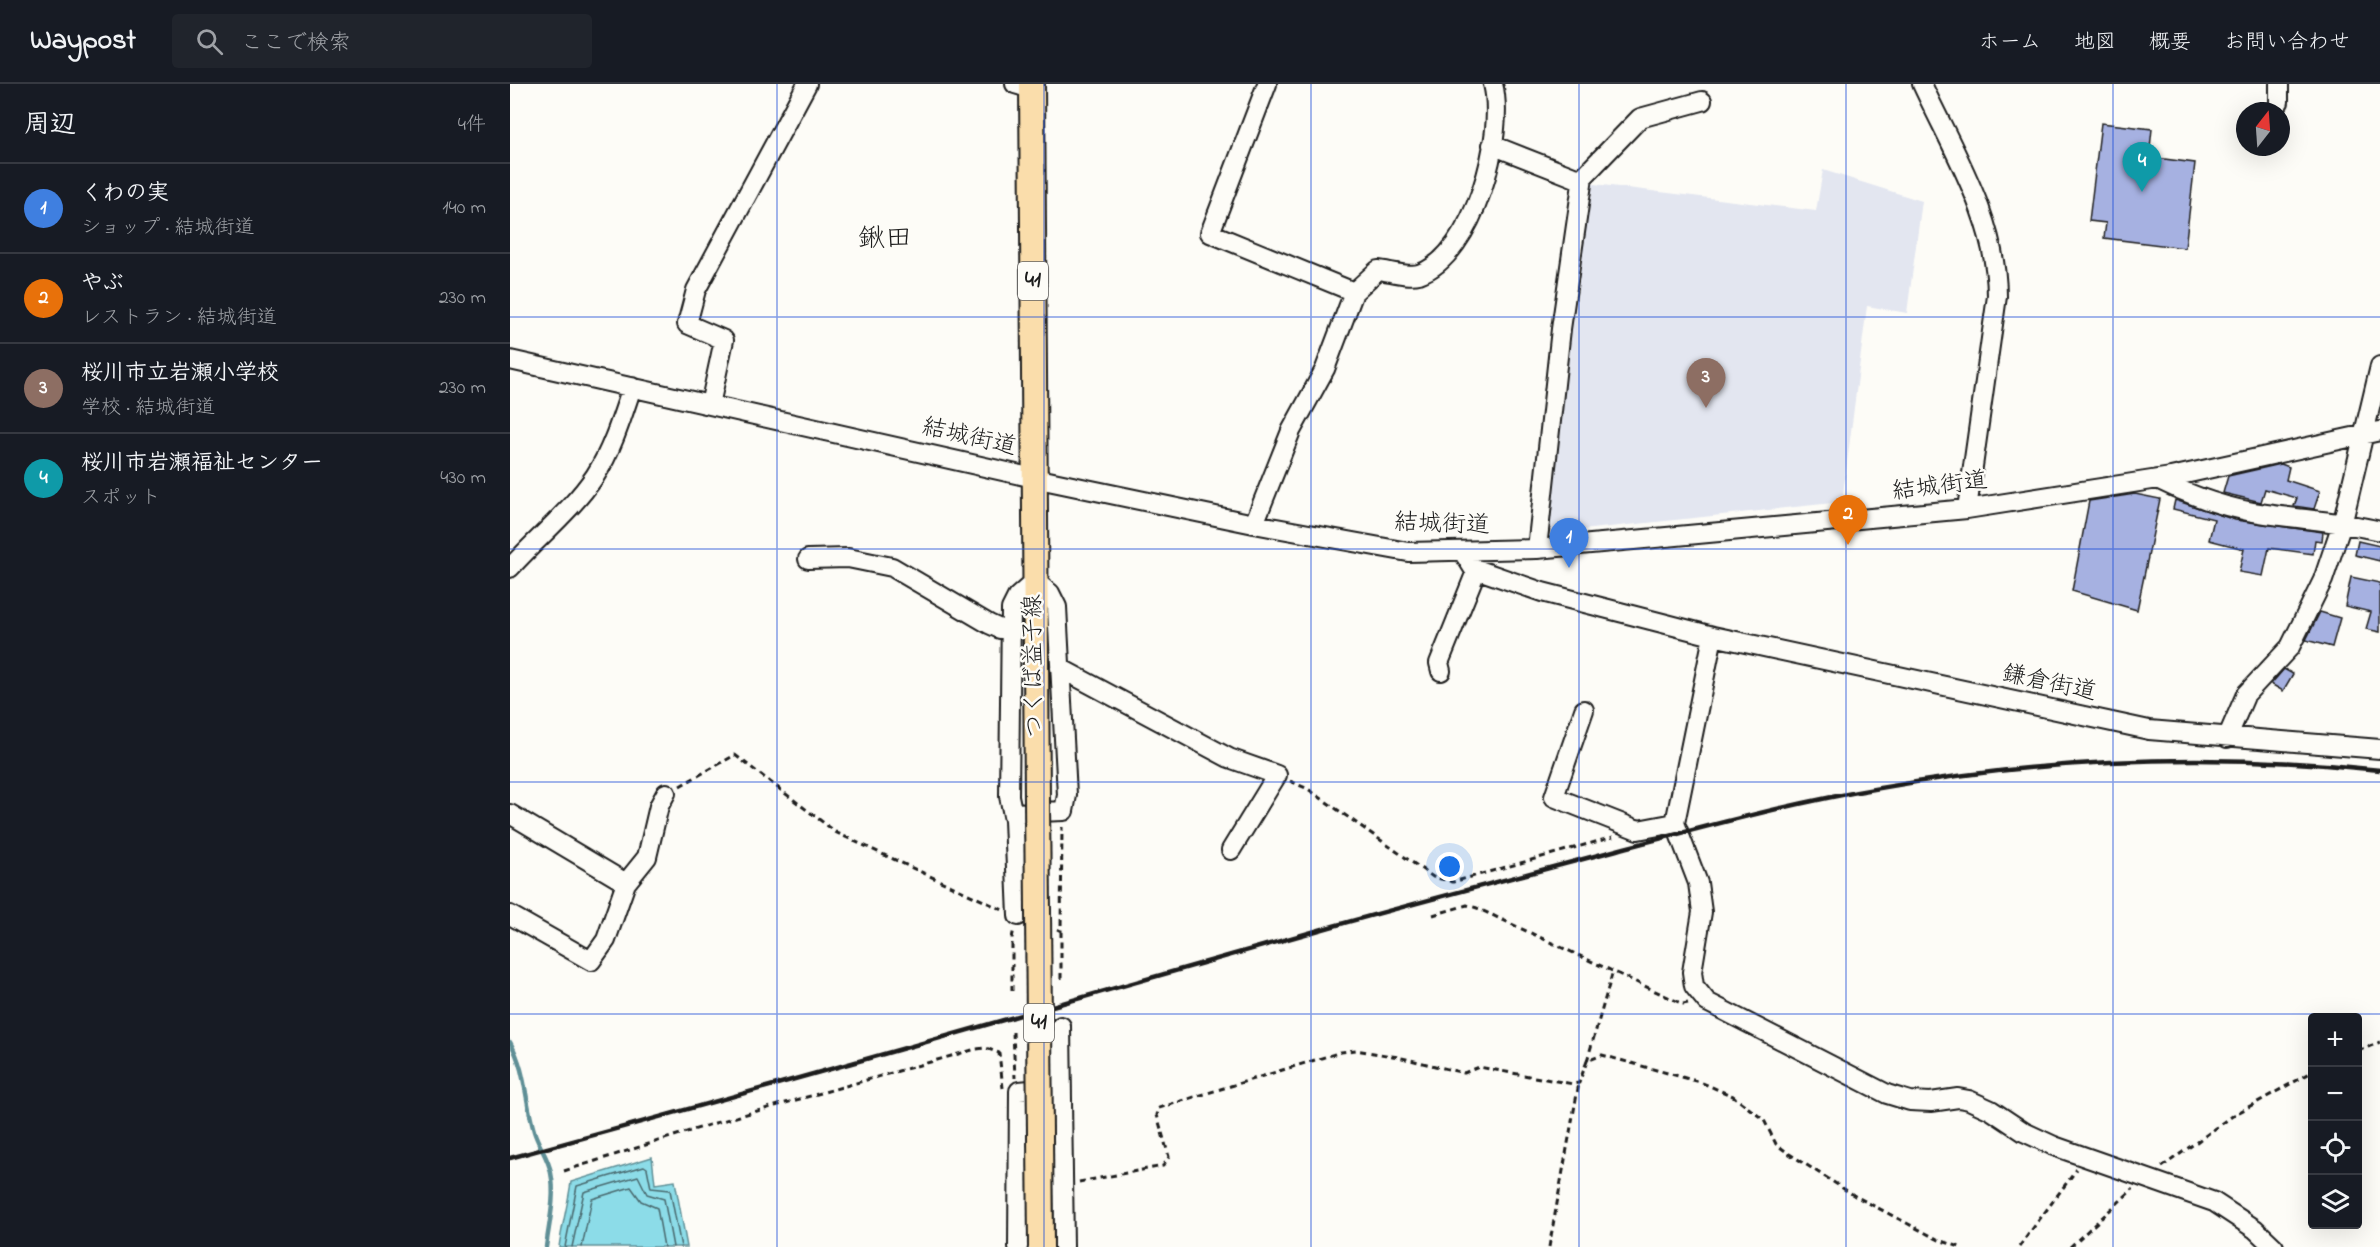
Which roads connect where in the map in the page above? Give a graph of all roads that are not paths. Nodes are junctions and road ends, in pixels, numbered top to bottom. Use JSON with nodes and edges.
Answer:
{"nodes":[{"id":1,"x":807,"y":84,"type":"edge"},
{"id":2,"x":1267,"y":84,"type":"edge"},
{"id":3,"x":1493,"y":84,"type":"edge"},
{"id":4,"x":1922,"y":84,"type":"edge"},
{"id":5,"x":1026,"y":86,"type":"edge"},
{"id":6,"x":1702,"y":100,"type":"dead end"},
{"id":7,"x":1492,"y":145,"type":"junction"},
{"id":8,"x":1583,"y":177,"type":"junction"},
{"id":9,"x":1354,"y":292,"type":"junction"},
{"id":10,"x":510,"y":360,"type":"edge"},
{"id":11,"x":2380,"y":366,"type":"edge"},
{"id":12,"x":632,"y":387,"type":"junction"},
{"id":13,"x":710,"y":405,"type":"junction"},
{"id":14,"x":2371,"y":433,"type":"edge"},
{"id":15,"x":1034,"y":478,"type":"junction"},
{"id":16,"x":2157,"y":479,"type":"junction"},
{"id":17,"x":1967,"y":509,"type":"junction"},
{"id":18,"x":2343,"y":521,"type":"junction"},
{"id":19,"x":1254,"y":524,"type":"junction"},
{"id":20,"x":2380,"y":531,"type":"edge"},
{"id":21,"x":1537,"y":549,"type":"junction"},
{"id":22,"x":1463,"y":552,"type":"junction"},
{"id":23,"x":808,"y":558,"type":"dead end"},
{"id":24,"x":510,"y":568,"type":"edge"},
{"id":25,"x":1477,"y":569,"type":"junction"},
{"id":26,"x":1035,"y":581,"type":"junction"},
{"id":27,"x":1011,"y":629,"type":"junction"},
{"id":28,"x":1713,"y":636,"type":"junction"},
{"id":29,"x":1060,"y":668,"type":"junction"},
{"id":30,"x":1442,"y":671,"type":"dead end"},
{"id":31,"x":1584,"y":710,"type":"dead end"},
{"id":32,"x":2227,"y":738,"type":"junction"},
{"id":33,"x":2380,"y":749,"type":"edge"},
{"id":34,"x":666,"y":793,"type":"road end"},
{"id":35,"x":1013,"y":813,"type":"junction"},
{"id":36,"x":510,"y":814,"type":"edge"},
{"id":37,"x":1675,"y":823,"type":"junction"},
{"id":38,"x":1231,"y":850,"type":"dead end"},
{"id":39,"x":626,"y":883,"type":"junction"},
{"id":40,"x":510,"y":915,"type":"edge"},
{"id":41,"x":1018,"y":916,"type":"road end"},
{"id":42,"x":1061,"y":1026,"type":"dead end"},
{"id":43,"x":1061,"y":1087,"type":"junction"},
{"id":44,"x":1062,"y":1185,"type":"junction"},
{"id":45,"x":1019,"y":1188,"type":"junction"},
{"id":46,"x":1018,"y":1247,"type":"edge"},
{"id":47,"x":1041,"y":1247,"type":"edge"},
{"id":48,"x":1064,"y":1247,"type":"edge"},
{"id":49,"x":2274,"y":1247,"type":"edge"}],
"edges":[{"from":1,"to":13,"type":"street"},
{"from":2,"to":9,"type":"street"},
{"from":3,"to":7,"type":"street"},
{"from":4,"to":17,"type":"street"},
{"from":5,"to":15,"type":"main road","name":"つくば益子線","number":"41"},
{"from":6,"to":8,"type":"street"},
{"from":7,"to":8,"type":"street"},
{"from":7,"to":9,"type":"street"},
{"from":8,"to":21,"type":"street"},
{"from":9,"to":19,"type":"street"},
{"from":10,"to":12,"type":"street","name":"結城街道"},
{"from":11,"to":14,"type":"street"},
{"from":12,"to":13,"type":"street","name":"結城街道"},
{"from":12,"to":24,"type":"street"},
{"from":13,"to":15,"type":"street","name":"結城街道"},
{"from":14,"to":16,"type":"street","name":"結城街道"},
{"from":14,"to":18,"type":"street"},
{"from":15,"to":19,"type":"street","name":"結城街道"},
{"from":15,"to":26,"type":"main road","name":"つくば益子線","number":"41"},
{"from":16,"to":17,"type":"street","name":"結城街道"},
{"from":16,"to":18,"type":"street"},
{"from":17,"to":21,"type":"street","name":"結城街道"},
{"from":18,"to":20,"type":"street"},
{"from":18,"to":32,"type":"street"},
{"from":19,"to":22,"type":"street","name":"結城街道"},
{"from":21,"to":22,"type":"street","name":"結城街道"},
{"from":22,"to":25,"type":"street"},
{"from":23,"to":27,"type":"street"},
{"from":25,"to":28,"type":"street","name":"鎌倉街道"},
{"from":25,"to":30,"type":"street"},
{"from":26,"to":27,"type":"street"},
{"from":26,"to":29,"type":"street"},
{"from":26,"to":47,"type":"main road","name":"つくば益子線","number":"41","bridge":true},
{"from":27,"to":35,"type":"street"},
{"from":28,"to":32,"type":"street","name":"鎌倉街道"},
{"from":28,"to":37,"type":"street"},
{"from":29,"to":35,"type":"street"},
{"from":29,"to":38,"type":"street"},
{"from":31,"to":37,"type":"street"},
{"from":32,"to":33,"type":"street","name":"鎌倉街道"},
{"from":34,"to":39,"type":"street"},
{"from":35,"to":41,"type":"street"},
{"from":36,"to":39,"type":"street"},
{"from":37,"to":49,"type":"street"},
{"from":39,"to":40,"type":"street"},
{"from":42,"to":43,"type":"street"},
{"from":43,"to":44,"type":"street"},
{"from":43,"to":45,"type":"street"},
{"from":44,"to":45,"type":"street"},
{"from":44,"to":48,"type":"street"},
{"from":45,"to":46,"type":"street"}]}
